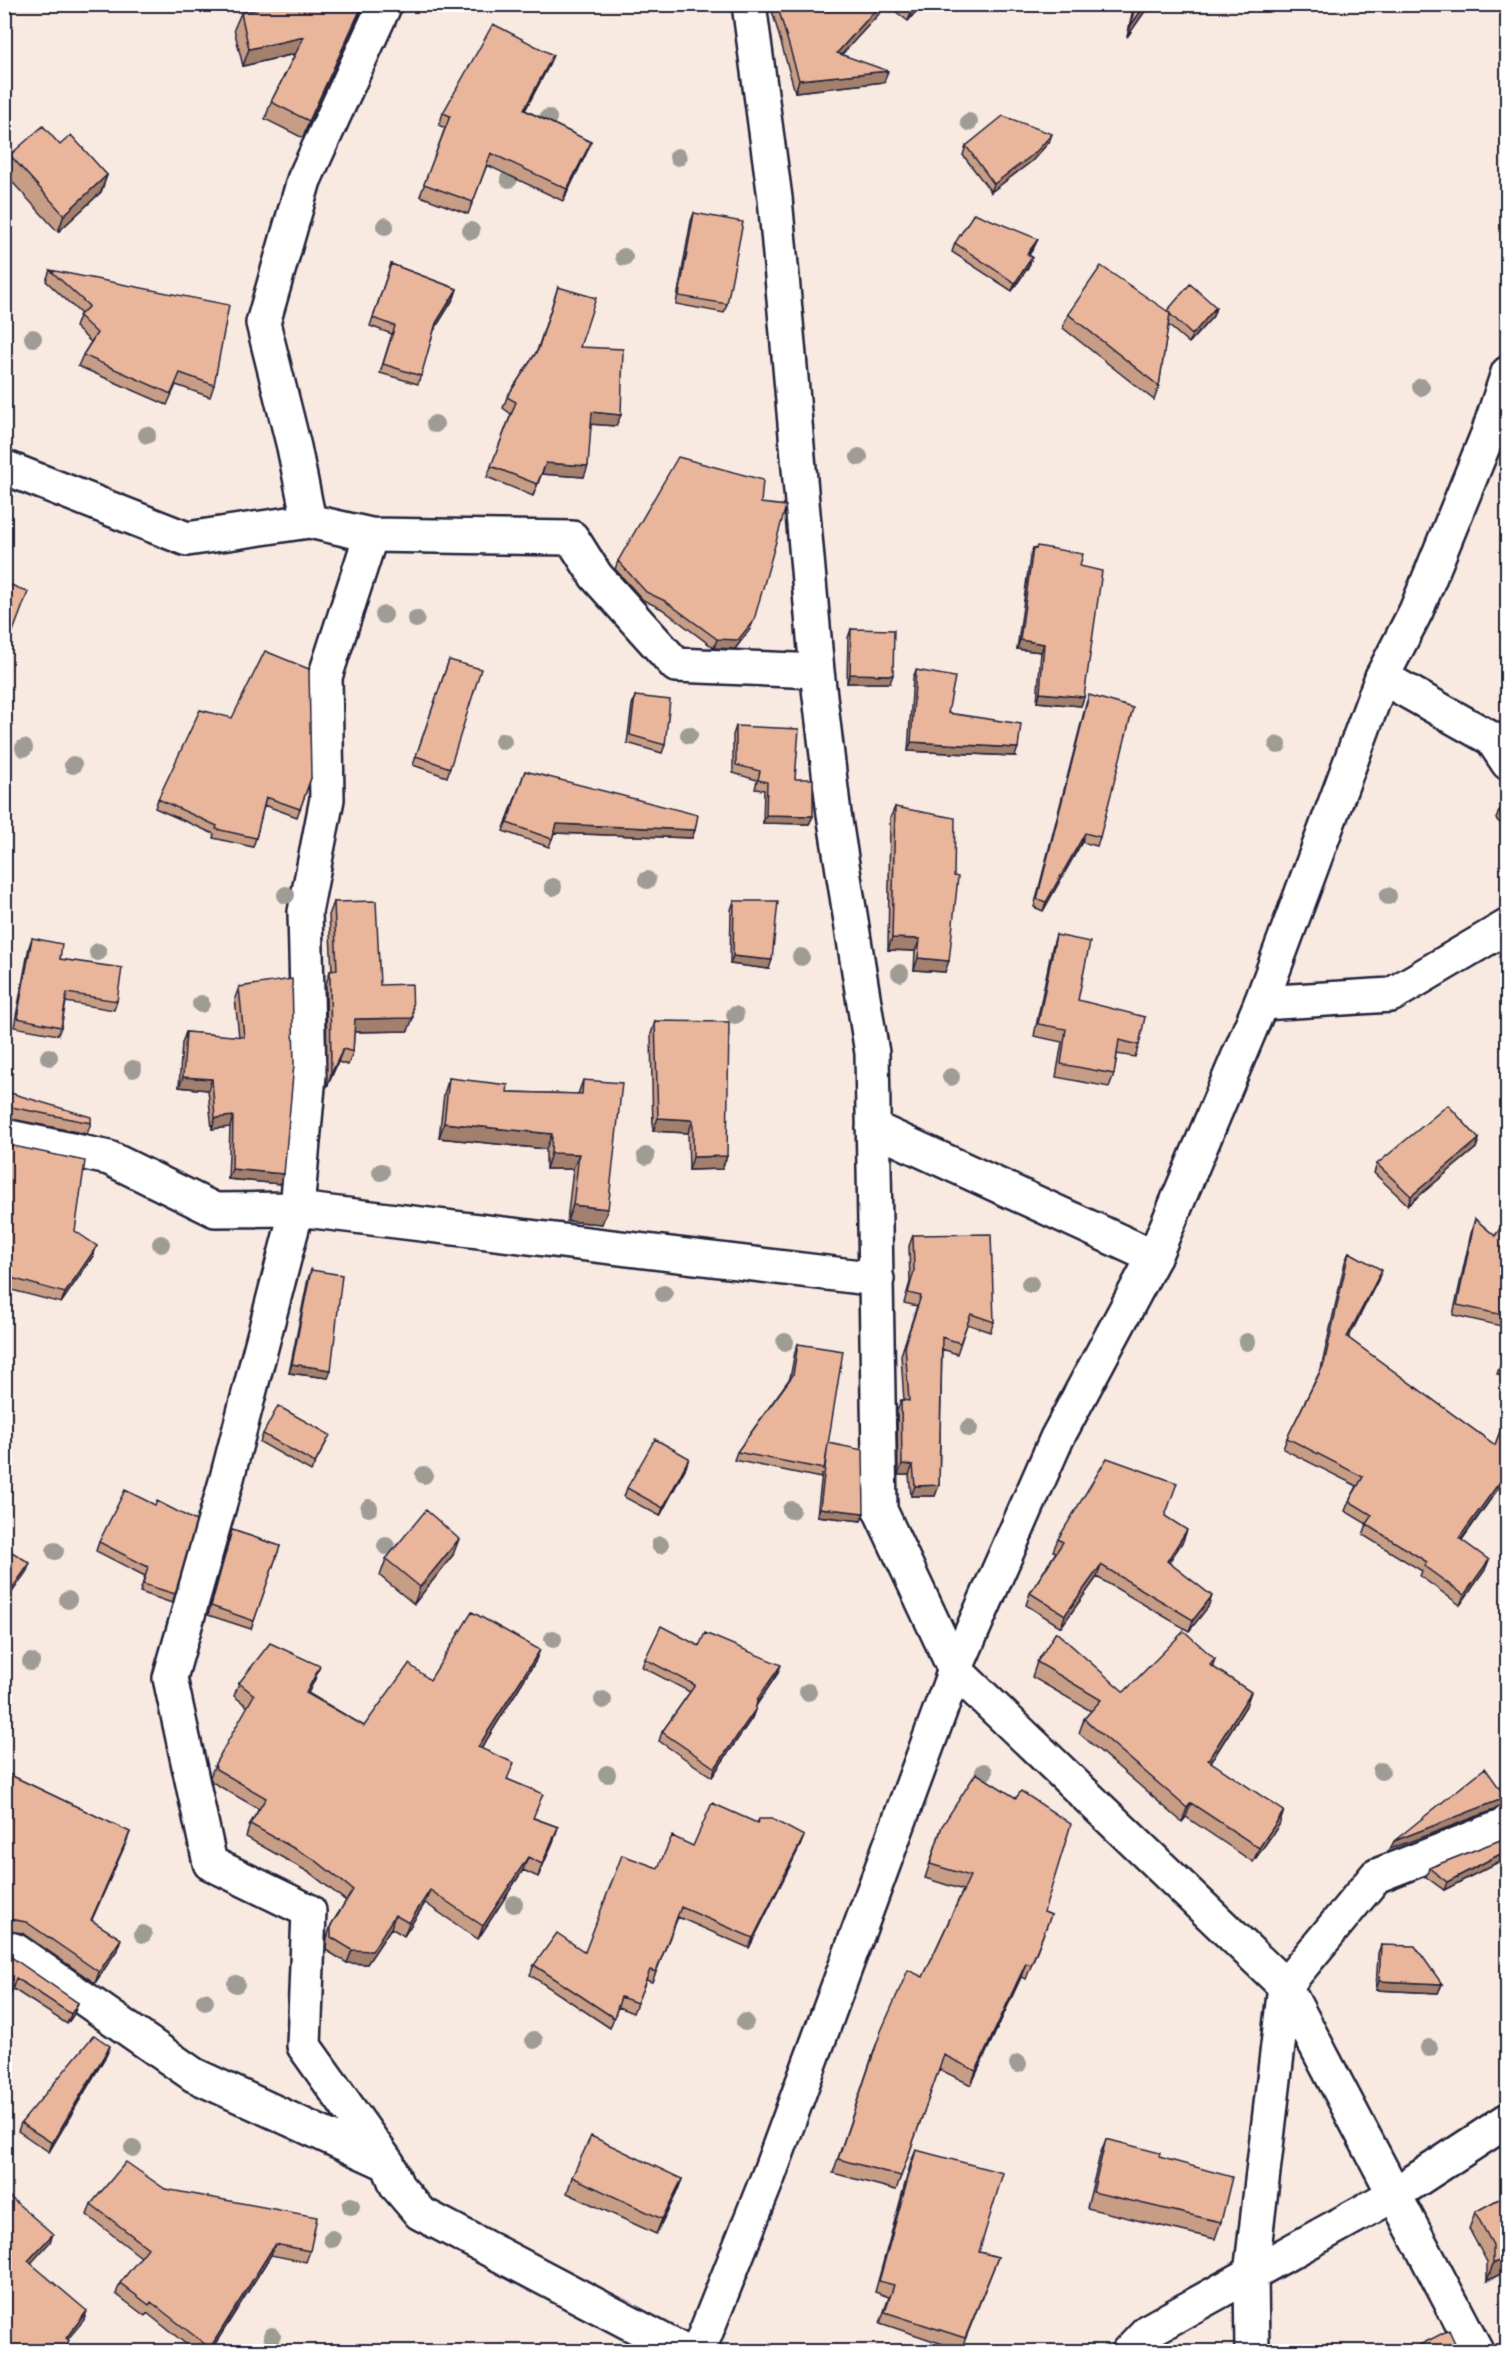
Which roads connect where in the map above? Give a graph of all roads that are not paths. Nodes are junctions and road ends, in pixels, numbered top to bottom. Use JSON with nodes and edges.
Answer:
{"nodes":[{"id":1,"x":385,"y":4,"type":"edge"},
{"id":2,"x":749,"y":4,"type":"edge"},
{"id":3,"x":1508,"y":373,"type":"edge"},
{"id":4,"x":4,"y":468,"type":"edge"},
{"id":5,"x":309,"y":522,"type":"junction"},
{"id":6,"x":370,"y":535,"type":"junction"},
{"id":7,"x":817,"y":671,"type":"junction"},
{"id":8,"x":1382,"y":677,"type":"junction"},
{"id":9,"x":1508,"y":763,"type":"edge"},
{"id":10,"x":1508,"y":926,"type":"edge"},
{"id":11,"x":1261,"y":1004,"type":"junction"},
{"id":12,"x":873,"y":1128,"type":"junction"},
{"id":13,"x":4,"y":1136,"type":"edge"},
{"id":14,"x":297,"y":1209,"type":"junction"},
{"id":15,"x":1154,"y":1257,"type":"junction"},
{"id":16,"x":877,"y":1279,"type":"junction"},
{"id":17,"x":955,"y":1670,"type":"junction"},
{"id":18,"x":1508,"y":1822,"type":"edge"},
{"id":19,"x":4,"y":1947,"type":"edge"},
{"id":20,"x":1285,"y":1986,"type":"junction"},
{"id":21,"x":1508,"y":2120,"type":"edge"},
{"id":22,"x":388,"y":2164,"type":"junction"},
{"id":23,"x":1395,"y":2194,"type":"junction"},
{"id":24,"x":1251,"y":2274,"type":"junction"},
{"id":25,"x":685,"y":2352,"type":"edge"},
{"id":26,"x":698,"y":2352,"type":"edge"},
{"id":27,"x":1128,"y":2352,"type":"edge"},
{"id":28,"x":1252,"y":2352,"type":"edge"},
{"id":29,"x":1477,"y":2352,"type":"edge"}],
"edges":[{"from":1,"to":5,"type":"street"},
{"from":2,"to":7,"type":"street"},
{"from":3,"to":8,"type":"street"},
{"from":4,"to":5,"type":"street"},
{"from":5,"to":6,"type":"street"},
{"from":6,"to":7,"type":"street"},
{"from":6,"to":14,"type":"street"},
{"from":7,"to":12,"type":"street"},
{"from":8,"to":9,"type":"street"},
{"from":8,"to":11,"type":"street"},
{"from":10,"to":11,"type":"street"},
{"from":11,"to":15,"type":"street"},
{"from":12,"to":15,"type":"street"},
{"from":12,"to":16,"type":"street"},
{"from":13,"to":14,"type":"street"},
{"from":14,"to":16,"type":"street"},
{"from":14,"to":22,"type":"street"},
{"from":15,"to":17,"type":"street"},
{"from":16,"to":17,"type":"street"},
{"from":17,"to":20,"type":"street"},
{"from":17,"to":26,"type":"street"},
{"from":18,"to":20,"type":"street"},
{"from":19,"to":22,"type":"street"},
{"from":20,"to":23,"type":"street"},
{"from":20,"to":24,"type":"street"},
{"from":21,"to":23,"type":"street"},
{"from":22,"to":25,"type":"street"},
{"from":23,"to":24,"type":"street"},
{"from":23,"to":29,"type":"street"},
{"from":24,"to":27,"type":"street"},
{"from":24,"to":28,"type":"street"}]}
